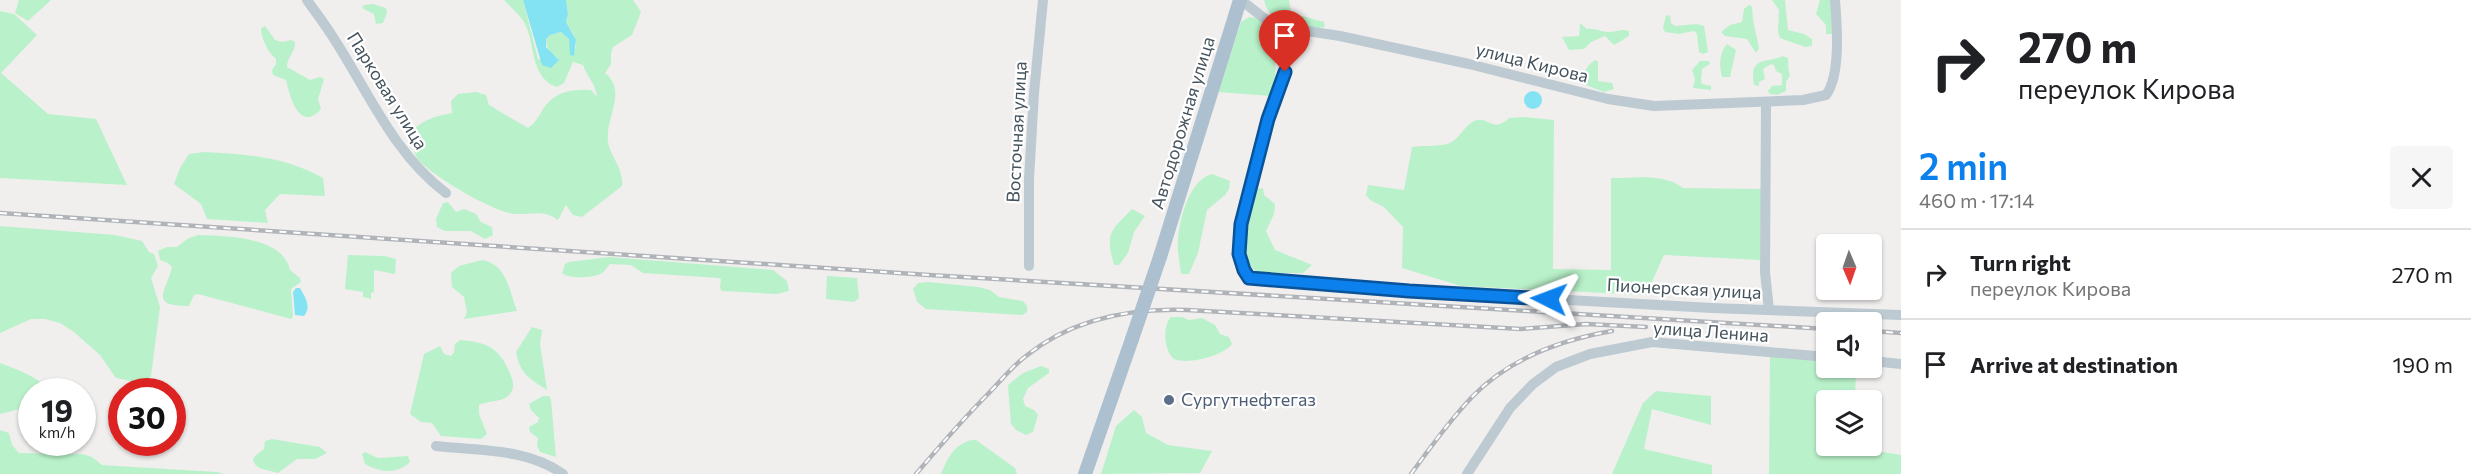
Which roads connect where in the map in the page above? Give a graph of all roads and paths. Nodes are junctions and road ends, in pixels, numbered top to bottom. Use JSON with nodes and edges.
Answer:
{"nodes":[{"id":1,"x":307,"y":0,"type":"edge"},
{"id":2,"x":1043,"y":0,"type":"edge"},
{"id":3,"x":1240,"y":0,"type":"edge"},
{"id":4,"x":1835,"y":0,"type":"edge"},
{"id":5,"x":1274,"y":27,"type":"junction"},
{"id":6,"x":1766,"y":102,"type":"junction"},
{"id":7,"x":446,"y":194,"type":"dead end"},
{"id":8,"x":1029,"y":266,"type":"dead end"},
{"id":9,"x":1769,"y":310,"type":"junction"},
{"id":10,"x":1901,"y":315,"type":"edge"},
{"id":11,"x":1816,"y":356,"type":"edge"},
{"id":12,"x":1882,"y":362,"type":"edge"},
{"id":13,"x":1901,"y":363,"type":"edge"},
{"id":14,"x":436,"y":446,"type":"dead end"},
{"id":15,"x":563,"y":474,"type":"edge"},
{"id":16,"x":1085,"y":474,"type":"edge"},
{"id":17,"x":1467,"y":474,"type":"edge"}],
"edges":[{"from":1,"to":7,"type":"street","name":"Парковая улица"},
{"from":2,"to":8,"type":"street","name":"Восточная улица"},
{"from":3,"to":5,"type":"street"},
{"from":3,"to":16,"type":"main road","name":"Автодорожная улица","bridge":true},
{"from":4,"to":6,"type":"street","name":"улица Кирова"},
{"from":5,"to":6,"type":"street","name":"улица Кирова"},
{"from":5,"to":9,"type":"street","name":"Пионерская улица"},
{"from":6,"to":9,"type":"street"},
{"from":9,"to":10,"type":"street","name":"Пионерская улица"},
{"from":11,"to":17,"type":"street","name":"улица Ленина"},
{"from":12,"to":13,"type":"street"},
{"from":14,"to":15,"type":"street"}]}
